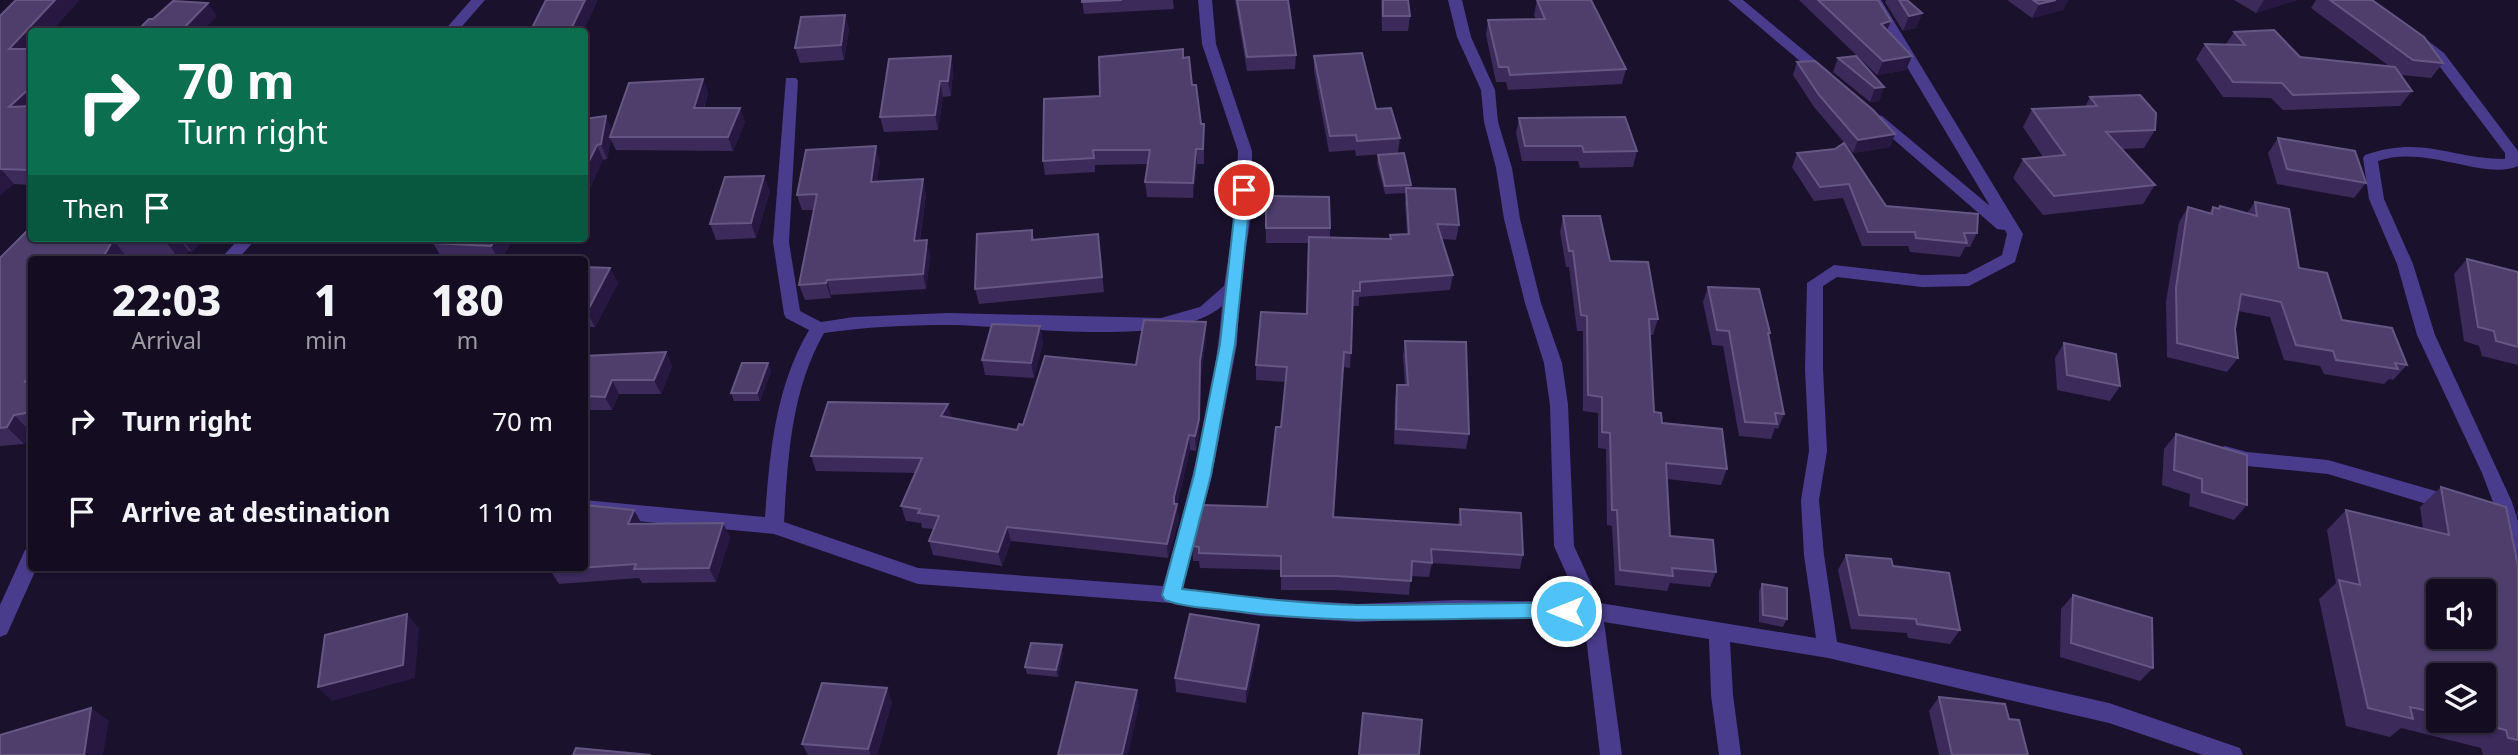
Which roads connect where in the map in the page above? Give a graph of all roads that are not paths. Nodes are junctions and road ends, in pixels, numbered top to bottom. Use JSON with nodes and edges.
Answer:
{"nodes":[{"id":1,"x":478,"y":0,"type":"edge"},
{"id":2,"x":1205,"y":0,"type":"edge"},
{"id":3,"x":1455,"y":0,"type":"edge"},
{"id":4,"x":1735,"y":0,"type":"edge"},
{"id":5,"x":1874,"y":0,"type":"edge"},
{"id":6,"x":2403,"y":26,"type":"edge"},
{"id":7,"x":453,"y":28,"type":"edge"},
{"id":8,"x":791,"y":81,"type":"dead end"},
{"id":9,"x":1839,"y":87,"type":"edge"},
{"id":10,"x":1870,"y":113,"type":"edge"},
{"id":11,"x":2015,"y":234,"type":"junction"},
{"id":12,"x":245,"y":242,"type":"edge"},
{"id":13,"x":231,"y":256,"type":"edge"},
{"id":14,"x":1232,"y":288,"type":"junction"},
{"id":15,"x":819,"y":328,"type":"junction"},
{"id":16,"x":2211,"y":450,"type":"edge"},
{"id":17,"x":588,"y":508,"type":"edge"},
{"id":18,"x":774,"y":526,"type":"junction"},
{"id":19,"x":2512,"y":526,"type":"junction"},
{"id":20,"x":2518,"y":562,"type":"edge"},
{"id":21,"x":28,"y":565,"type":"edge"},
{"id":22,"x":1171,"y":595,"type":"junction"},
{"id":23,"x":1593,"y":611,"type":"junction"},
{"id":24,"x":0,"y":628,"type":"edge"},
{"id":25,"x":1719,"y":633,"type":"junction"},
{"id":26,"x":1828,"y":649,"type":"junction"},
{"id":27,"x":2223,"y":754,"type":"edge"},
{"id":28,"x":1611,"y":755,"type":"edge"},
{"id":29,"x":1730,"y":755,"type":"edge"}],
"edges":[{"from":1,"to":7,"type":"street"},
{"from":2,"to":14,"type":"street"},
{"from":3,"to":23,"type":"street"},
{"from":4,"to":9,"type":"street"},
{"from":5,"to":11,"type":"street"},
{"from":6,"to":19,"type":"street"},
{"from":8,"to":15,"type":"street"},
{"from":10,"to":11,"type":"street"},
{"from":11,"to":26,"type":"street"},
{"from":12,"to":13,"type":"street"},
{"from":14,"to":15,"type":"street"},
{"from":14,"to":22,"type":"street"},
{"from":15,"to":18,"type":"street"},
{"from":16,"to":19,"type":"street"},
{"from":17,"to":18,"type":"street"},
{"from":18,"to":22,"type":"street"},
{"from":19,"to":20,"type":"street"},
{"from":21,"to":24,"type":"street"},
{"from":22,"to":23,"type":"street"},
{"from":23,"to":25,"type":"street"},
{"from":23,"to":28,"type":"street"},
{"from":25,"to":26,"type":"street"},
{"from":25,"to":29,"type":"street"},
{"from":26,"to":27,"type":"street"}]}
